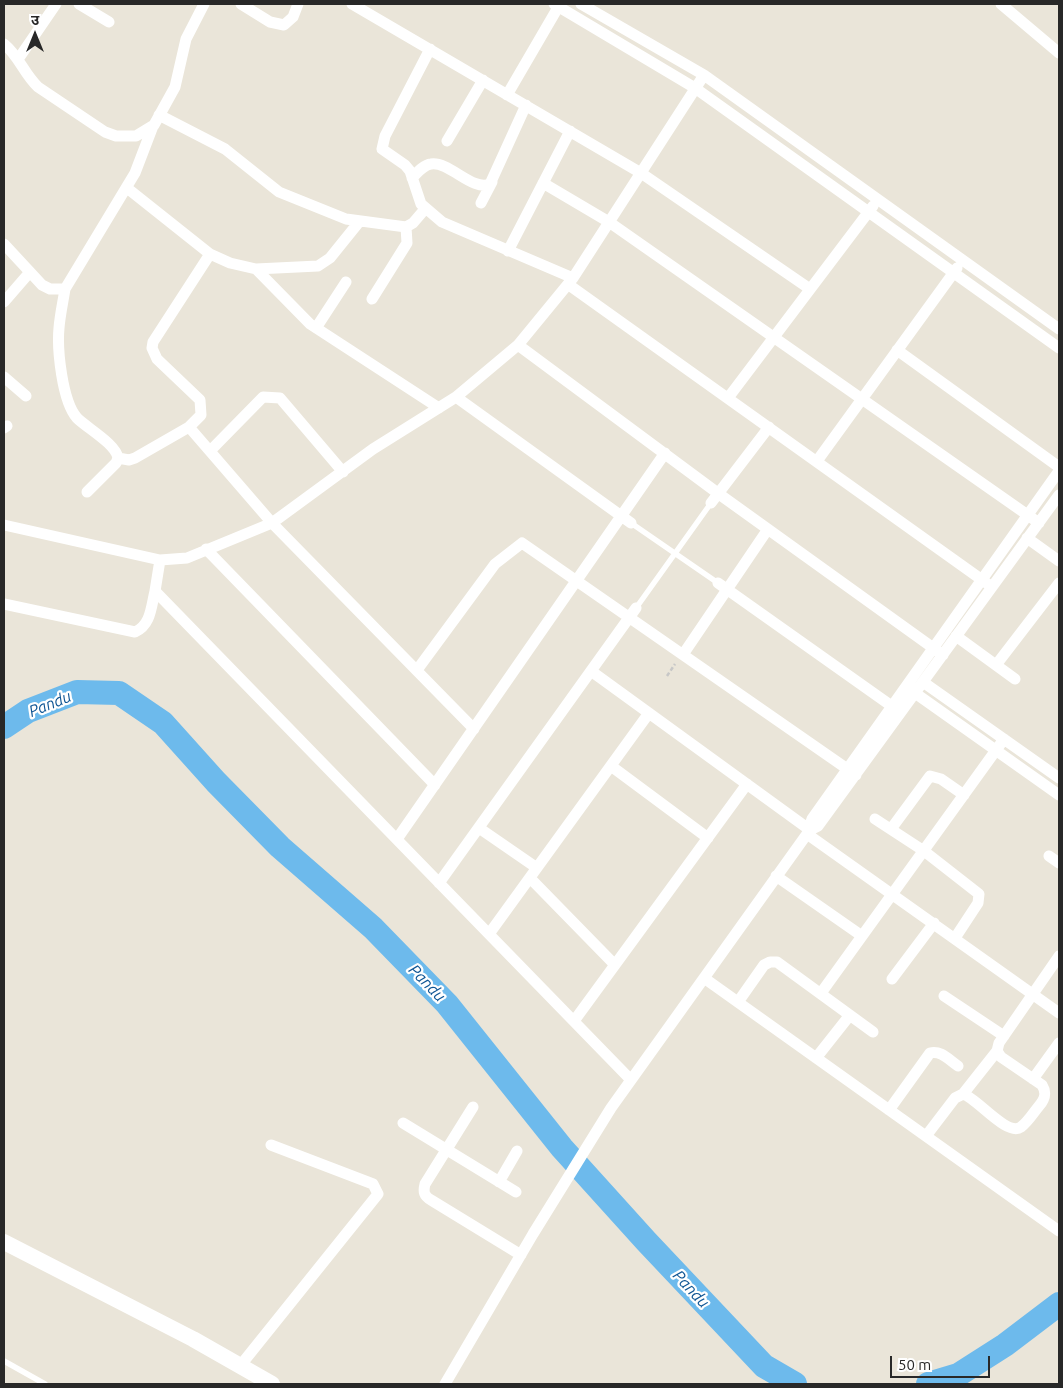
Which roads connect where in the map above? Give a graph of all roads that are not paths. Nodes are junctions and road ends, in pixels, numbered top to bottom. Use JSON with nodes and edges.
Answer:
{"nodes":[{"id":1,"x":56,"y":4,"type":"edge"},
{"id":2,"x":79,"y":4,"type":"edge"},
{"id":3,"x":204,"y":4,"type":"edge"},
{"id":4,"x":241,"y":4,"type":"edge"},
{"id":5,"x":298,"y":4,"type":"edge"},
{"id":6,"x":352,"y":4,"type":"edge"},
{"id":7,"x":581,"y":4,"type":"edge"},
{"id":8,"x":1001,"y":4,"type":"edge"},
{"id":9,"x":558,"y":5,"type":"edge"},
{"id":10,"x":109,"y":22,"type":"dead end"},
{"id":11,"x":4,"y":44,"type":"edge"},
{"id":12,"x":430,"y":49,"type":"junction"},
{"id":13,"x":1059,"y":53,"type":"edge"},
{"id":14,"x":19,"y":58,"type":"junction"},
{"id":15,"x":704,"y":75,"type":"junction"},
{"id":16,"x":483,"y":80,"type":"junction"},
{"id":17,"x":695,"y":88,"type":"junction"},
{"id":18,"x":507,"y":94,"type":"junction"},
{"id":19,"x":526,"y":106,"type":"junction"},
{"id":20,"x":156,"y":120,"type":"junction"},
{"id":21,"x":570,"y":131,"type":"junction"},
{"id":22,"x":795,"y":140,"type":"junction"},
{"id":23,"x":447,"y":141,"type":"dead end"},
{"id":24,"x":785,"y":153,"type":"junction"},
{"id":25,"x":641,"y":173,"type":"junction"},
{"id":26,"x":412,"y":178,"type":"junction"},
{"id":27,"x":493,"y":180,"type":"junction"},
{"id":28,"x":544,"y":183,"type":"junction"},
{"id":29,"x":127,"y":188,"type":"junction"},
{"id":30,"x":877,"y":199,"type":"junction"},
{"id":31,"x":481,"y":203,"type":"dead end"},
{"id":32,"x":425,"y":209,"type":"junction"},
{"id":33,"x":868,"y":212,"type":"junction"},
{"id":34,"x":359,"y":222,"type":"junction"},
{"id":35,"x":609,"y":222,"type":"junction"},
{"id":36,"x":406,"y":227,"type":"junction"},
{"id":37,"x":4,"y":244,"type":"edge"},
{"id":38,"x":508,"y":251,"type":"junction"},
{"id":39,"x":210,"y":254,"type":"junction"},
{"id":40,"x":962,"y":260,"type":"junction"},
{"id":41,"x":256,"y":269,"type":"junction"},
{"id":42,"x":30,"y":272,"type":"junction"},
{"id":43,"x":953,"y":273,"type":"junction"},
{"id":44,"x":346,"y":282,"type":"dead end"},
{"id":45,"x":571,"y":282,"type":"junction"},
{"id":46,"x":65,"y":289,"type":"junction"},
{"id":47,"x":810,"y":289,"type":"junction"},
{"id":48,"x":372,"y":299,"type":"dead end"},
{"id":49,"x":4,"y":302,"type":"edge"},
{"id":50,"x":1040,"y":316,"type":"junction"},
{"id":51,"x":316,"y":328,"type":"junction"},
{"id":52,"x":1031,"y":328,"type":"junction"},
{"id":53,"x":1059,"y":329,"type":"edge"},
{"id":54,"x":774,"y":337,"type":"junction"},
{"id":55,"x":518,"y":345,"type":"junction"},
{"id":56,"x":1059,"y":348,"type":"edge"},
{"id":57,"x":897,"y":350,"type":"junction"},
{"id":58,"x":4,"y":377,"type":"edge"},
{"id":59,"x":26,"y":396,"type":"dead end"},
{"id":60,"x":456,"y":397,"type":"junction"},
{"id":61,"x":728,"y":398,"type":"junction"},
{"id":62,"x":862,"y":399,"type":"junction"},
{"id":63,"x":439,"y":408,"type":"junction"},
{"id":64,"x":189,"y":427,"type":"junction"},
{"id":65,"x":768,"y":427,"type":"junction"},
{"id":66,"x":210,"y":451,"type":"junction"},
{"id":67,"x":665,"y":454,"type":"junction"},
{"id":68,"x":118,"y":458,"type":"junction"},
{"id":69,"x":816,"y":461,"type":"junction"},
{"id":70,"x":1059,"y":467,"type":"edge"},
{"id":71,"x":1059,"y":471,"type":"edge"},
{"id":72,"x":343,"y":472,"type":"junction"},
{"id":73,"x":87,"y":492,"type":"dead end"},
{"id":74,"x":1059,"y":495,"type":"edge"},
{"id":75,"x":715,"y":499,"type":"junction"},
{"id":76,"x":1029,"y":516,"type":"junction"},
{"id":77,"x":626,"y":520,"type":"junction"},
{"id":78,"x":272,"y":523,"type":"junction"},
{"id":79,"x":1039,"y":523,"type":"junction"},
{"id":80,"x":4,"y":525,"type":"edge"},
{"id":81,"x":768,"y":529,"type":"junction"},
{"id":82,"x":1027,"y":538,"type":"junction"},
{"id":83,"x":206,"y":549,"type":"junction"},
{"id":84,"x":675,"y":554,"type":"junction"},
{"id":85,"x":160,"y":560,"type":"junction"},
{"id":86,"x":1059,"y":561,"type":"edge"},
{"id":87,"x":577,"y":581,"type":"junction"},
{"id":88,"x":1059,"y":582,"type":"edge"},
{"id":89,"x":987,"y":583,"type":"junction"},
{"id":90,"x":722,"y":586,"type":"junction"},
{"id":91,"x":155,"y":591,"type":"junction"},
{"id":92,"x":4,"y":604,"type":"edge"},
{"id":93,"x":633,"y":613,"type":"junction"},
{"id":94,"x":956,"y":636,"type":"junction"},
{"id":95,"x":932,"y":648,"type":"junction"},
{"id":96,"x":684,"y":653,"type":"junction"},
{"id":97,"x":943,"y":654,"type":"junction"},
{"id":98,"x":996,"y":665,"type":"junction"},
{"id":99,"x":417,"y":670,"type":"junction"},
{"id":100,"x":591,"y":670,"type":"junction"},
{"id":101,"x":1015,"y":679,"type":"dead end"},
{"id":102,"x":917,"y":686,"type":"junction"},
{"id":103,"x":893,"y":707,"type":"junction"},
{"id":104,"x":649,"y":713,"type":"junction"},
{"id":105,"x":474,"y":729,"type":"junction"},
{"id":106,"x":1004,"y":740,"type":"junction"},
{"id":107,"x":996,"y":750,"type":"junction"},
{"id":108,"x":611,"y":766,"type":"junction"},
{"id":109,"x":853,"y":772,"type":"junction"},
{"id":110,"x":1059,"y":778,"type":"edge"},
{"id":111,"x":747,"y":784,"type":"junction"},
{"id":112,"x":435,"y":785,"type":"junction"},
{"id":113,"x":964,"y":795,"type":"junction"},
{"id":114,"x":1059,"y":795,"type":"edge"},
{"id":115,"x":875,"y":819,"type":"dead end"},
{"id":116,"x":479,"y":828,"type":"junction"},
{"id":117,"x":891,"y":829,"type":"junction"},
{"id":118,"x":808,"y":832,"type":"junction"},
{"id":119,"x":708,"y":838,"type":"junction"},
{"id":120,"x":397,"y":839,"type":"junction"},
{"id":121,"x":924,"y":851,"type":"junction"},
{"id":122,"x":1049,"y":856,"type":"dead end"},
{"id":123,"x":1059,"y":863,"type":"edge"},
{"id":124,"x":537,"y":868,"type":"junction"},
{"id":125,"x":776,"y":876,"type":"junction"},
{"id":126,"x":530,"y":878,"type":"junction"},
{"id":127,"x":439,"y":883,"type":"junction"},
{"id":128,"x":893,"y":894,"type":"junction"},
{"id":129,"x":934,"y":923,"type":"junction"},
{"id":130,"x":489,"y":934,"type":"junction"},
{"id":131,"x":862,"y":936,"type":"junction"},
{"id":132,"x":955,"y":938,"type":"junction"},
{"id":133,"x":1059,"y":956,"type":"edge"},
{"id":134,"x":615,"y":965,"type":"junction"},
{"id":135,"x":704,"y":978,"type":"junction"},
{"id":136,"x":892,"y":979,"type":"dead end"},
{"id":137,"x":821,"y":993,"type":"junction"},
{"id":138,"x":1033,"y":994,"type":"junction"},
{"id":139,"x":944,"y":996,"type":"dead end"},
{"id":140,"x":738,"y":1002,"type":"junction"},
{"id":141,"x":1059,"y":1013,"type":"edge"},
{"id":142,"x":850,"y":1015,"type":"junction"},
{"id":143,"x":574,"y":1022,"type":"junction"},
{"id":144,"x":873,"y":1032,"type":"dead end"},
{"id":145,"x":1004,"y":1036,"type":"junction"},
{"id":146,"x":1059,"y":1043,"type":"edge"},
{"id":147,"x":997,"y":1052,"type":"junction"},
{"id":148,"x":816,"y":1058,"type":"junction"},
{"id":149,"x":958,"y":1066,"type":"dead end"},
{"id":150,"x":1033,"y":1079,"type":"junction"},
{"id":151,"x":631,"y":1080,"type":"junction"},
{"id":152,"x":963,"y":1094,"type":"junction"},
{"id":153,"x":473,"y":1107,"type":"dead end"},
{"id":154,"x":889,"y":1110,"type":"junction"},
{"id":155,"x":402,"y":1123,"type":"dead end"},
{"id":156,"x":926,"y":1136,"type":"junction"},
{"id":157,"x":271,"y":1145,"type":"dead end"},
{"id":158,"x":446,"y":1150,"type":"junction"},
{"id":159,"x":517,"y":1151,"type":"dead end"},
{"id":160,"x":499,"y":1182,"type":"junction"},
{"id":161,"x":516,"y":1192,"type":"dead end"},
{"id":162,"x":1059,"y":1231,"type":"edge"},
{"id":163,"x":4,"y":1242,"type":"edge"},
{"id":164,"x":521,"y":1255,"type":"junction"},
{"id":165,"x":4,"y":1361,"type":"edge"},
{"id":166,"x":240,"y":1366,"type":"junction"},
{"id":167,"x":45,"y":1384,"type":"edge"},
{"id":168,"x":271,"y":1384,"type":"edge"},
{"id":169,"x":445,"y":1384,"type":"edge"}],
"edges":[{"from":1,"to":14,"type":"street"},
{"from":2,"to":10,"type":"street"},
{"from":3,"to":20,"type":"street"},
{"from":4,"to":5,"type":"street"},
{"from":6,"to":12,"type":"street"},
{"from":7,"to":15,"type":"street"},
{"from":8,"to":13,"type":"street"},
{"from":9,"to":17,"type":"street"},
{"from":9,"to":18,"type":"street"},
{"from":11,"to":14,"type":"street"},
{"from":12,"to":16,"type":"street"},
{"from":12,"to":26,"type":"street"},
{"from":14,"to":20,"type":"street"},
{"from":15,"to":17,"type":"street"},
{"from":15,"to":22,"type":"street"},
{"from":16,"to":18,"type":"street"},
{"from":16,"to":23,"type":"street"},
{"from":17,"to":24,"type":"street"},
{"from":17,"to":25,"type":"street"},
{"from":18,"to":19,"type":"street"},
{"from":19,"to":21,"type":"street"},
{"from":19,"to":27,"type":"street"},
{"from":20,"to":29,"type":"street"},
{"from":20,"to":34,"type":"street"},
{"from":21,"to":25,"type":"street"},
{"from":21,"to":28,"type":"street"},
{"from":22,"to":24,"type":"street"},
{"from":22,"to":30,"type":"street"},
{"from":24,"to":33,"type":"street"},
{"from":25,"to":35,"type":"street"},
{"from":25,"to":47,"type":"street"},
{"from":26,"to":27,"type":"street"},
{"from":26,"to":32,"type":"street"},
{"from":27,"to":31,"type":"street"},
{"from":28,"to":35,"type":"street"},
{"from":28,"to":38,"type":"street"},
{"from":29,"to":39,"type":"street"},
{"from":29,"to":46,"type":"street"},
{"from":30,"to":33,"type":"street"},
{"from":30,"to":40,"type":"street"},
{"from":32,"to":36,"type":"street"},
{"from":32,"to":38,"type":"street"},
{"from":33,"to":43,"type":"street"},
{"from":33,"to":47,"type":"street"},
{"from":34,"to":36,"type":"street"},
{"from":34,"to":41,"type":"street"},
{"from":35,"to":45,"type":"street"},
{"from":35,"to":54,"type":"street"},
{"from":36,"to":48,"type":"street"},
{"from":37,"to":42,"type":"street"},
{"from":38,"to":45,"type":"street"},
{"from":39,"to":41,"type":"street"},
{"from":39,"to":64,"type":"street"},
{"from":40,"to":43,"type":"street"},
{"from":40,"to":50,"type":"street"},
{"from":41,"to":51,"type":"street"},
{"from":42,"to":46,"type":"street"},
{"from":42,"to":49,"type":"street"},
{"from":43,"to":52,"type":"street"},
{"from":43,"to":57,"type":"street"},
{"from":44,"to":51,"type":"street"},
{"from":45,"to":55,"type":"street"},
{"from":45,"to":61,"type":"street"},
{"from":46,"to":68,"type":"street"},
{"from":47,"to":54,"type":"street"},
{"from":50,"to":52,"type":"street"},
{"from":50,"to":53,"type":"street"},
{"from":51,"to":63,"type":"street"},
{"from":52,"to":56,"type":"street"},
{"from":54,"to":61,"type":"street"},
{"from":54,"to":62,"type":"street"},
{"from":55,"to":60,"type":"street"},
{"from":55,"to":67,"type":"street"},
{"from":57,"to":62,"type":"street"},
{"from":57,"to":70,"type":"street"},
{"from":58,"to":59,"type":"street"},
{"from":60,"to":63,"type":"street"},
{"from":60,"to":77,"type":"street"},
{"from":61,"to":65,"type":"street"},
{"from":62,"to":69,"type":"street"},
{"from":62,"to":76,"type":"street"},
{"from":63,"to":72,"type":"street"},
{"from":64,"to":66,"type":"street"},
{"from":64,"to":68,"type":"street"},
{"from":65,"to":69,"type":"street"},
{"from":65,"to":75,"type":"street"},
{"from":66,"to":72,"type":"street"},
{"from":66,"to":78,"type":"street"},
{"from":67,"to":75,"type":"street"},
{"from":67,"to":77,"type":"street"},
{"from":68,"to":73,"type":"street"},
{"from":69,"to":89,"type":"street"},
{"from":71,"to":76,"type":"street"},
{"from":72,"to":78,"type":"street"},
{"from":74,"to":79,"type":"street"},
{"from":75,"to":81,"type":"street"},
{"from":75,"to":84,"type":"lane"},
{"from":76,"to":79,"type":"street"},
{"from":76,"to":89,"type":"street"},
{"from":77,"to":84,"type":"lane"},
{"from":77,"to":87,"type":"street"},
{"from":78,"to":83,"type":"street"},
{"from":78,"to":99,"type":"street"},
{"from":79,"to":82,"type":"street"},
{"from":80,"to":85,"type":"street"},
{"from":81,"to":90,"type":"street"},
{"from":81,"to":95,"type":"street"},
{"from":82,"to":86,"type":"street"},
{"from":82,"to":89,"type":"street"},
{"from":83,"to":85,"type":"street"},
{"from":83,"to":112,"type":"street"},
{"from":84,"to":90,"type":"lane"},
{"from":84,"to":93,"type":"lane"},
{"from":85,"to":91,"type":"street"},
{"from":87,"to":93,"type":"street"},
{"from":87,"to":99,"type":"street"},
{"from":87,"to":105,"type":"street"},
{"from":88,"to":98,"type":"street"},
{"from":89,"to":94,"type":"street"},
{"from":89,"to":95,"type":"street"},
{"from":90,"to":96,"type":"street"},
{"from":90,"to":103,"type":"street"},
{"from":91,"to":92,"type":"street"},
{"from":91,"to":120,"type":"street"},
{"from":93,"to":96,"type":"street"},
{"from":93,"to":100,"type":"street"},
{"from":94,"to":97,"type":"street"},
{"from":94,"to":98,"type":"street"},
{"from":95,"to":97,"type":"street"},
{"from":95,"to":102,"type":"street"},
{"from":96,"to":109,"type":"street"},
{"from":97,"to":102,"type":"street"},
{"from":98,"to":101,"type":"street"},
{"from":99,"to":105,"type":"street"},
{"from":100,"to":104,"type":"street"},
{"from":100,"to":116,"type":"street"},
{"from":102,"to":103,"type":"street"},
{"from":102,"to":106,"type":"street"},
{"from":102,"to":107,"type":"street"},
{"from":102,"to":109,"type":"street"},
{"from":103,"to":109,"type":"street"},
{"from":104,"to":108,"type":"street"},
{"from":104,"to":111,"type":"street"},
{"from":105,"to":112,"type":"street"},
{"from":106,"to":107,"type":"street"},
{"from":106,"to":110,"type":"street"},
{"from":107,"to":113,"type":"street"},
{"from":107,"to":114,"type":"street"},
{"from":108,"to":119,"type":"street"},
{"from":108,"to":124,"type":"street"},
{"from":109,"to":118,"type":"street"},
{"from":111,"to":118,"type":"street"},
{"from":111,"to":119,"type":"street"},
{"from":112,"to":120,"type":"street"},
{"from":113,"to":117,"type":"street"},
{"from":113,"to":121,"type":"street"},
{"from":115,"to":117,"type":"street"},
{"from":116,"to":124,"type":"street"},
{"from":116,"to":127,"type":"street"},
{"from":117,"to":121,"type":"street"},
{"from":118,"to":125,"type":"street"},
{"from":118,"to":128,"type":"street"},
{"from":119,"to":134,"type":"street"},
{"from":120,"to":127,"type":"street"},
{"from":121,"to":128,"type":"street"},
{"from":121,"to":132,"type":"street"},
{"from":122,"to":123,"type":"street"},
{"from":124,"to":126,"type":"street"},
{"from":125,"to":131,"type":"street"},
{"from":125,"to":135,"type":"street"},
{"from":126,"to":130,"type":"street"},
{"from":126,"to":134,"type":"street"},
{"from":127,"to":130,"type":"street"},
{"from":128,"to":129,"type":"street"},
{"from":128,"to":131,"type":"street"},
{"from":129,"to":132,"type":"street"},
{"from":129,"to":136,"type":"street"},
{"from":130,"to":143,"type":"street"},
{"from":131,"to":137,"type":"street"},
{"from":132,"to":138,"type":"street"},
{"from":133,"to":138,"type":"street"},
{"from":134,"to":143,"type":"street"},
{"from":135,"to":140,"type":"street"},
{"from":135,"to":151,"type":"street"},
{"from":137,"to":140,"type":"street"},
{"from":137,"to":142,"type":"street"},
{"from":138,"to":141,"type":"street"},
{"from":138,"to":145,"type":"street"},
{"from":139,"to":145,"type":"street"},
{"from":140,"to":148,"type":"street"},
{"from":142,"to":144,"type":"street"},
{"from":142,"to":148,"type":"street"},
{"from":143,"to":151,"type":"street"},
{"from":145,"to":147,"type":"street"},
{"from":146,"to":150,"type":"street"},
{"from":147,"to":150,"type":"street"},
{"from":147,"to":152,"type":"street"},
{"from":148,"to":154,"type":"street"},
{"from":149,"to":154,"type":"street"},
{"from":150,"to":152,"type":"street"},
{"from":151,"to":164,"type":"street"},
{"from":152,"to":156,"type":"street"},
{"from":153,"to":158,"type":"street"},
{"from":154,"to":156,"type":"street"},
{"from":155,"to":158,"type":"street"},
{"from":156,"to":162,"type":"street"},
{"from":157,"to":166,"type":"street"},
{"from":158,"to":160,"type":"street"},
{"from":158,"to":164,"type":"street"},
{"from":159,"to":160,"type":"street"},
{"from":160,"to":161,"type":"street"},
{"from":163,"to":166,"type":"street"},
{"from":164,"to":169,"type":"street"},
{"from":165,"to":167,"type":"lane"},
{"from":166,"to":168,"type":"street"}]}
